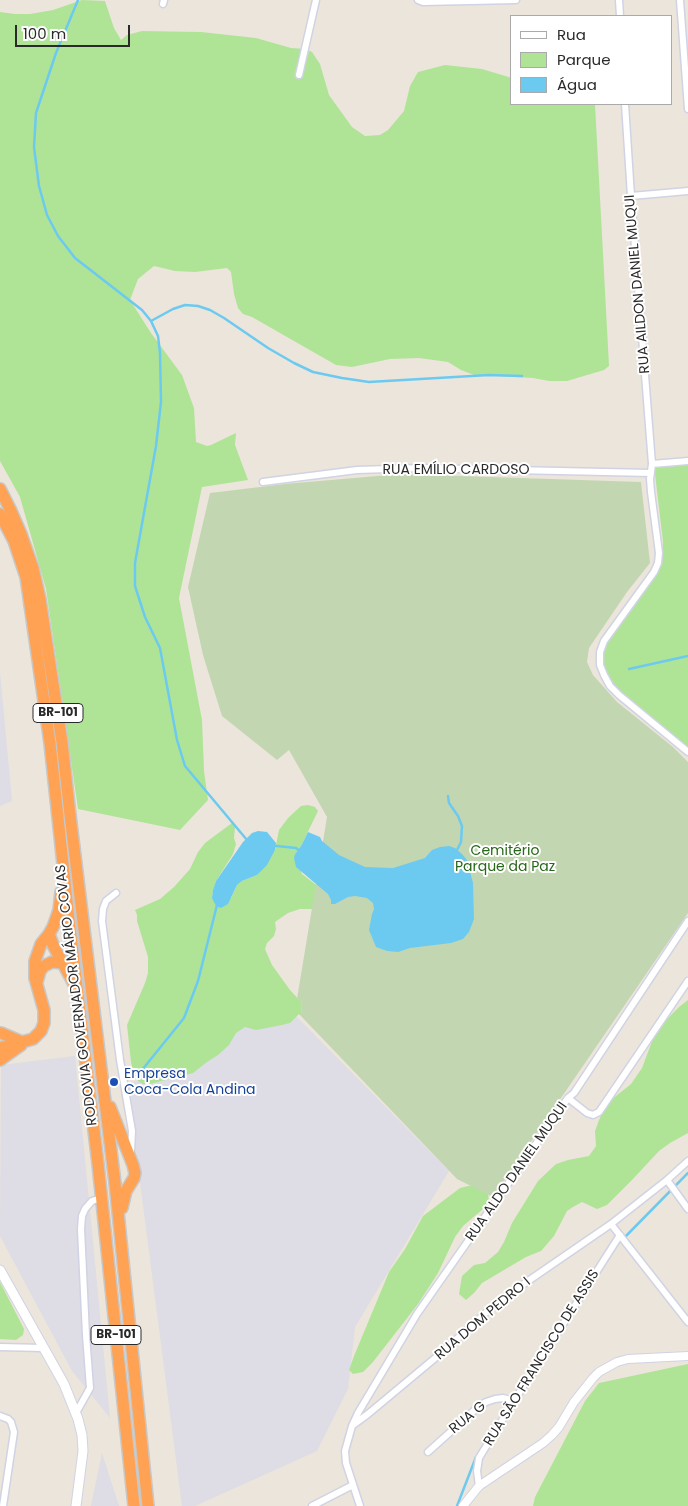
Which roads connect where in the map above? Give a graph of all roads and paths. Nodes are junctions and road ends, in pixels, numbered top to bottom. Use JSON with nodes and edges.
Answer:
{"nodes":[{"id":1,"x":316,"y":0,"type":"edge"},
{"id":2,"x":418,"y":0,"type":"edge"},
{"id":3,"x":516,"y":0,"type":"edge"},
{"id":4,"x":619,"y":0,"type":"edge"},
{"id":5,"x":680,"y":0,"type":"edge"},
{"id":6,"x":620,"y":15,"type":"edge"},
{"id":7,"x":299,"y":75,"type":"dead end"},
{"id":8,"x":625,"y":105,"type":"edge"},
{"id":9,"x":688,"y":109,"type":"edge"},
{"id":10,"x":688,"y":190,"type":"edge"},
{"id":11,"x":630,"y":196,"type":"junction"},
{"id":12,"x":688,"y":461,"type":"edge"},
{"id":13,"x":652,"y":464,"type":"junction"},
{"id":14,"x":650,"y":472,"type":"junction"},
{"id":15,"x":263,"y":482,"type":"dead end"},
{"id":16,"x":0,"y":489,"type":"edge"},
{"id":17,"x":0,"y":514,"type":"edge"},
{"id":18,"x":688,"y":752,"type":"edge"},
{"id":19,"x":64,"y":873,"type":"junction"},
{"id":20,"x":116,"y":893,"type":"dead end"},
{"id":21,"x":69,"y":920,"type":"junction"},
{"id":22,"x":688,"y":921,"type":"edge"},
{"id":23,"x":51,"y":931,"type":"junction"},
{"id":24,"x":63,"y":963,"type":"junction"},
{"id":25,"x":688,"y":982,"type":"edge"},
{"id":26,"x":36,"y":984,"type":"junction"},
{"id":27,"x":77,"y":990,"type":"junction"},
{"id":28,"x":96,"y":1020,"type":"junction"},
{"id":29,"x":1,"y":1033,"type":"edge"},
{"id":30,"x":26,"y":1041,"type":"junction"},
{"id":31,"x":0,"y":1048,"type":"edge"},
{"id":32,"x":0,"y":1060,"type":"edge"},
{"id":33,"x":103,"y":1082,"type":"junction"},
{"id":34,"x":568,"y":1098,"type":"junction"},
{"id":35,"x":132,"y":1132,"type":"junction"},
{"id":36,"x":121,"y":1137,"type":"junction"},
{"id":37,"x":130,"y":1158,"type":"junction"},
{"id":38,"x":688,"y":1161,"type":"edge"},
{"id":39,"x":98,"y":1164,"type":"junction"},
{"id":40,"x":667,"y":1180,"type":"junction"},
{"id":41,"x":115,"y":1183,"type":"junction"},
{"id":42,"x":130,"y":1183,"type":"junction"},
{"id":43,"x":102,"y":1198,"type":"junction"},
{"id":44,"x":688,"y":1209,"type":"edge"},
{"id":45,"x":611,"y":1224,"type":"junction"},
{"id":46,"x":620,"y":1235,"type":"junction"},
{"id":47,"x":122,"y":1245,"type":"junction"},
{"id":48,"x":0,"y":1270,"type":"edge"},
{"id":49,"x":688,"y":1322,"type":"edge"},
{"id":50,"x":0,"y":1347,"type":"edge"},
{"id":51,"x":43,"y":1348,"type":"junction"},
{"id":52,"x":688,"y":1356,"type":"edge"},
{"id":53,"x":514,"y":1401,"type":"junction"},
{"id":54,"x":76,"y":1413,"type":"junction"},
{"id":55,"x":0,"y":1416,"type":"edge"},
{"id":56,"x":352,"y":1426,"type":"junction"},
{"id":57,"x":428,"y":1452,"type":"dead end"},
{"id":58,"x":353,"y":1485,"type":"junction"},
{"id":59,"x":479,"y":1486,"type":"junction"},
{"id":60,"x":3,"y":1506,"type":"edge"},
{"id":61,"x":76,"y":1506,"type":"edge"},
{"id":62,"x":134,"y":1506,"type":"edge"},
{"id":63,"x":148,"y":1506,"type":"edge"},
{"id":64,"x":312,"y":1506,"type":"edge"},
{"id":65,"x":360,"y":1506,"type":"edge"},
{"id":66,"x":463,"y":1506,"type":"edge"}],
"edges":[{"from":1,"to":7,"type":"street"},
{"from":2,"to":3,"type":"street"},
{"from":4,"to":6,"type":"street"},
{"from":5,"to":9,"type":"street"},
{"from":8,"to":11,"type":"street","name":"RUA AILDON DANIEL MUQUI"},
{"from":10,"to":11,"type":"street"},
{"from":11,"to":13,"type":"street","name":"RUA AILDON DANIEL MUQUI"},
{"from":12,"to":13,"type":"street"},
{"from":13,"to":14,"type":"street"},
{"from":14,"to":15,"type":"street","name":"RUA EMÍLIO CARDOSO"},
{"from":14,"to":18,"type":"street"},
{"from":16,"to":28,"type":"highway","name":"RODOVIA GOVERNADOR MÁRIO COVAS","number":"BR-101"},
{"from":17,"to":19,"type":"highway","name":"RODOVIA GOVERNADOR MÁRIO COVAS","number":"BR-101"},
{"from":19,"to":21,"type":"highway","name":"RODOVIA GOVERNADOR MÁRIO COVAS","number":"BR-101"},
{"from":19,"to":23,"type":"highway"},
{"from":20,"to":35,"type":"street"},
{"from":21,"to":23,"type":"highway"},
{"from":21,"to":27,"type":"highway","name":"RODOVIA GOVERNADOR MÁRIO COVAS","number":"BR-101"},
{"from":21,"to":28,"type":"highway"},
{"from":22,"to":34,"type":"street","name":"RUA ALDO DANIEL MUQUI"},
{"from":23,"to":24,"type":"highway"},
{"from":23,"to":26,"type":"highway"},
{"from":24,"to":26,"type":"highway"},
{"from":24,"to":27,"type":"highway"},
{"from":25,"to":34,"type":"street"},
{"from":26,"to":30,"type":"highway"},
{"from":27,"to":39,"type":"highway","name":"RODOVIA GOVERNADOR MÁRIO COVAS","number":"BR-101"},
{"from":28,"to":33,"type":"highway","name":"RODOVIA GOVERNADOR MÁRIO COVAS","number":"BR-101"},
{"from":29,"to":30,"type":"highway"},
{"from":30,"to":31,"type":"highway"},
{"from":30,"to":32,"type":"highway"},
{"from":33,"to":36,"type":"highway"},
{"from":33,"to":41,"type":"highway","name":"RODOVIA GOVERNADOR MÁRIO COVAS","number":"BR-101"},
{"from":34,"to":56,"type":"street","name":"RUA ALDO DANIEL MUQUI"},
{"from":35,"to":36,"type":"street"},
{"from":35,"to":37,"type":"street"},
{"from":36,"to":37,"type":"highway"},
{"from":37,"to":42,"type":"highway"},
{"from":38,"to":40,"type":"street","name":"RUA DOM PEDRO I"},
{"from":39,"to":41,"type":"highway"},
{"from":39,"to":43,"type":"highway","name":"RODOVIA GOVERNADOR MÁRIO COVAS","number":"BR-101"},
{"from":40,"to":44,"type":"street"},
{"from":40,"to":45,"type":"street","name":"RUA DOM PEDRO I"},
{"from":41,"to":42,"type":"highway"},
{"from":41,"to":47,"type":"highway","name":"RODOVIA GOVERNADOR MÁRIO COVAS","number":"BR-101"},
{"from":42,"to":47,"type":"highway"},
{"from":43,"to":54,"type":"street"},
{"from":43,"to":62,"type":"highway","name":"RODOVIA GOVERNADOR MÁRIO COVAS","number":"BR-101"},
{"from":45,"to":46,"type":"street"},
{"from":45,"to":56,"type":"street","name":"RUA DOM PEDRO I"},
{"from":46,"to":49,"type":"street"},
{"from":46,"to":53,"type":"street","name":"RUA SÃO FRANCISCO DE ASSIS"},
{"from":47,"to":63,"type":"highway","name":"RODOVIA GOVERNADOR MÁRIO COVAS","number":"BR-101"},
{"from":48,"to":51,"type":"main road"},
{"from":50,"to":51,"type":"street"},
{"from":51,"to":54,"type":"main road"},
{"from":52,"to":59,"type":"street"},
{"from":53,"to":57,"type":"street","name":"RUA G"},
{"from":53,"to":59,"type":"street","name":"RUA SÃO FRANCISCO DE ASSIS"},
{"from":54,"to":61,"type":"main road"},
{"from":55,"to":60,"type":"street"},
{"from":56,"to":58,"type":"street","name":"RUA ALDO DANIEL MUQUI"},
{"from":58,"to":64,"type":"street"},
{"from":58,"to":65,"type":"street","name":"RUA ALDO DANIEL MUQUI"},
{"from":59,"to":66,"type":"street"}]}
